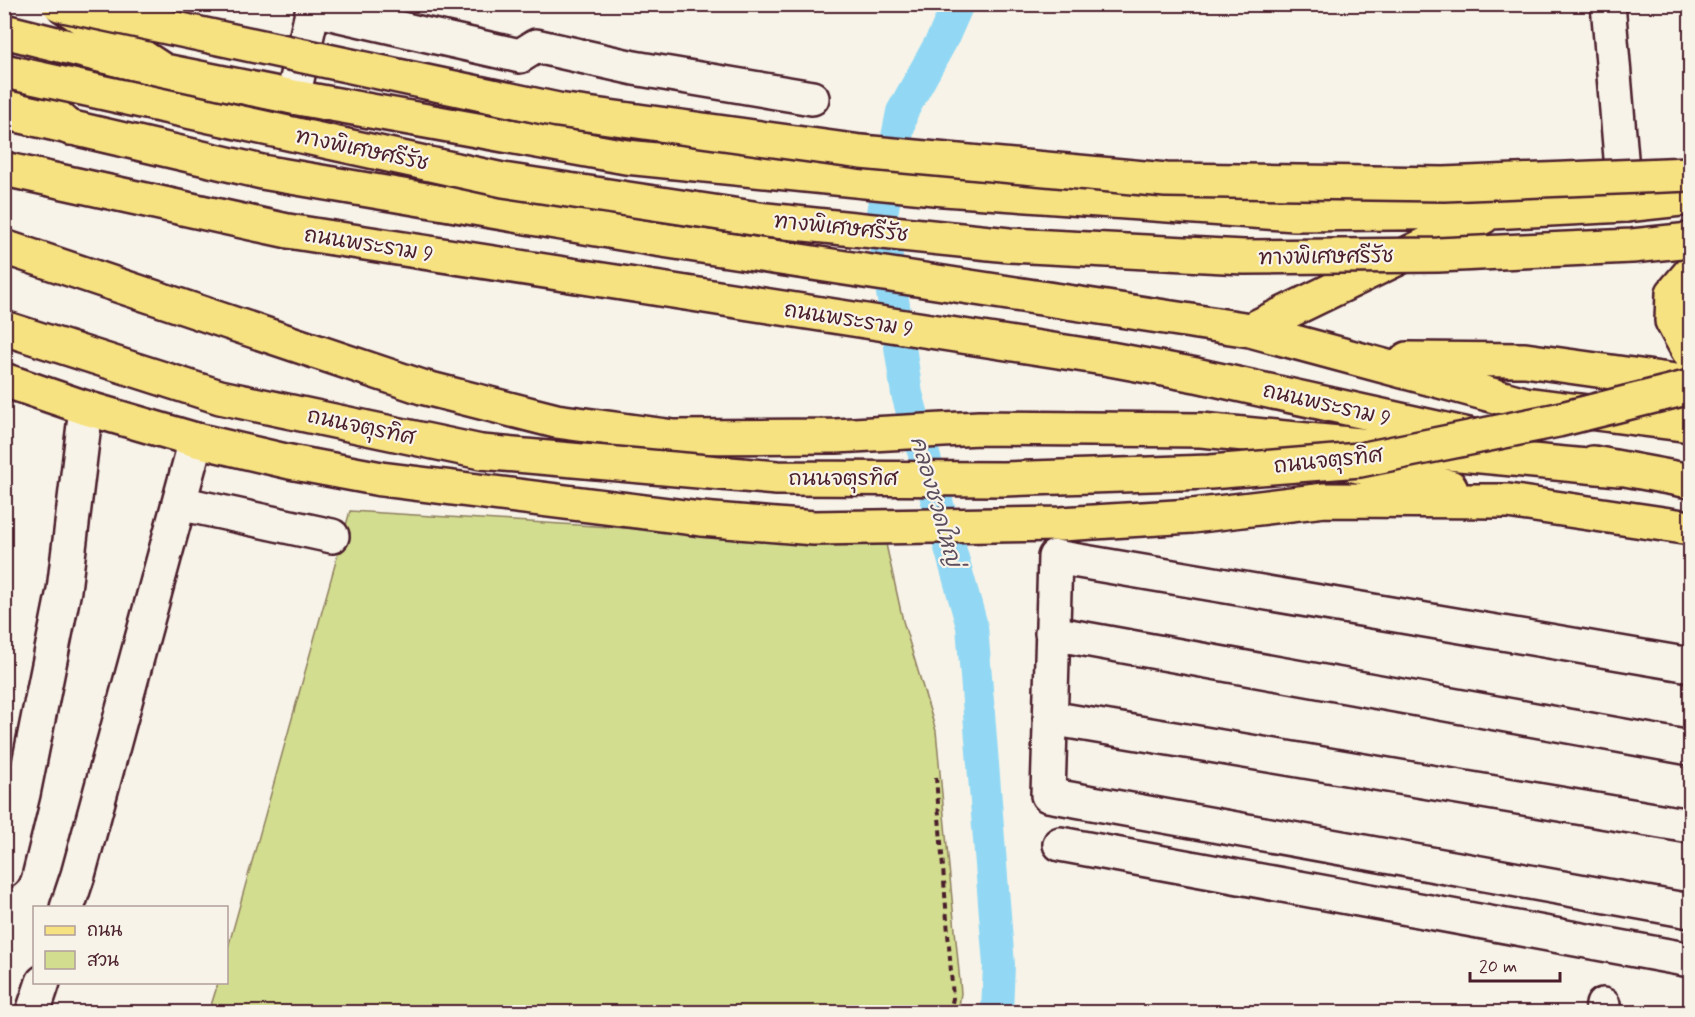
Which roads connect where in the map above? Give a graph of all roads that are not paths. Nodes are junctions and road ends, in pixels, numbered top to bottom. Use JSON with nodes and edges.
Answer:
{"nodes":[{"id":1,"x":61,"y":4,"type":"edge"},
{"id":2,"x":121,"y":4,"type":"edge"},
{"id":3,"x":1608,"y":4,"type":"edge"},
{"id":4,"x":313,"y":7,"type":"edge"},
{"id":5,"x":4,"y":31,"type":"edge"},
{"id":6,"x":111,"y":36,"type":"junction"},
{"id":7,"x":4,"y":70,"type":"edge"},
{"id":8,"x":165,"y":71,"type":"junction"},
{"id":9,"x":293,"y":97,"type":"junction"},
{"id":10,"x":812,"y":98,"type":"dead end"},
{"id":11,"x":4,"y":112,"type":"edge"},
{"id":12,"x":70,"y":128,"type":"junction"},
{"id":13,"x":4,"y":169,"type":"edge"},
{"id":14,"x":1690,"y":174,"type":"edge"},
{"id":15,"x":1690,"y":198,"type":"edge"},
{"id":16,"x":1625,"y":205,"type":"junction"},
{"id":17,"x":1492,"y":212,"type":"junction"},
{"id":18,"x":1690,"y":240,"type":"edge"},
{"id":19,"x":4,"y":247,"type":"edge"},
{"id":20,"x":1690,"y":261,"type":"edge"},
{"id":21,"x":1690,"y":273,"type":"edge"},
{"id":22,"x":4,"y":328,"type":"edge"},
{"id":23,"x":1250,"y":330,"type":"junction"},
{"id":24,"x":1690,"y":354,"type":"edge"},
{"id":25,"x":1363,"y":359,"type":"junction"},
{"id":26,"x":4,"y":380,"type":"edge"},
{"id":27,"x":1690,"y":385,"type":"edge"},
{"id":28,"x":86,"y":408,"type":"junction"},
{"id":29,"x":1690,"y":425,"type":"edge"},
{"id":30,"x":1201,"y":430,"type":"junction"},
{"id":31,"x":196,"y":440,"type":"junction"},
{"id":32,"x":1619,"y":469,"type":"junction"},
{"id":33,"x":1690,"y":481,"type":"edge"},
{"id":34,"x":1508,"y":501,"type":"junction"},
{"id":35,"x":179,"y":503,"type":"junction"},
{"id":36,"x":1690,"y":528,"type":"edge"},
{"id":37,"x":332,"y":536,"type":"dead end"},
{"id":38,"x":1052,"y":633,"type":"junction"},
{"id":39,"x":1690,"y":665,"type":"edge"},
{"id":40,"x":1050,"y":718,"type":"junction"},
{"id":41,"x":1690,"y":748,"type":"edge"},
{"id":42,"x":1690,"y":826,"type":"edge"},
{"id":43,"x":9,"y":827,"type":"edge"},
{"id":44,"x":1060,"y":844,"type":"dead end"},
{"id":45,"x":4,"y":871,"type":"edge"},
{"id":46,"x":68,"y":906,"type":"edge"},
{"id":47,"x":1690,"y":911,"type":"edge"},
{"id":48,"x":1690,"y":960,"type":"edge"},
{"id":49,"x":42,"y":984,"type":"edge"},
{"id":50,"x":33,"y":1012,"type":"edge"}],
"edges":[{"from":1,"to":6,"type":"main road"},
{"from":1,"to":14,"type":"main road","bridge":true},
{"from":2,"to":6,"type":"street"},
{"from":3,"to":16,"type":"street"},
{"from":4,"to":9,"type":"street"},
{"from":4,"to":10,"type":"street"},
{"from":5,"to":8,"type":"main road"},
{"from":6,"to":8,"type":"main road"},
{"from":7,"to":12,"type":"main road"},
{"from":7,"to":18,"type":"main road","name":"ทางพิเศษศรีรัช","bridge":true},
{"from":8,"to":9,"type":"main road"},
{"from":9,"to":17,"type":"main road"},
{"from":11,"to":12,"type":"main road"},
{"from":12,"to":23,"type":"main road"},
{"from":13,"to":32,"type":"main road","name":"ถนนพระราม 9"},
{"from":15,"to":16,"type":"main road"},
{"from":16,"to":17,"type":"main road"},
{"from":16,"to":20,"type":"main road"},
{"from":17,"to":23,"type":"main road"},
{"from":19,"to":30,"type":"main road"},
{"from":21,"to":24,"type":"main road"},
{"from":22,"to":27,"type":"main road","name":"ถนนจตุรทิศ","bridge":true},
{"from":23,"to":25,"type":"main road"},
{"from":25,"to":27,"type":"main road"},
{"from":25,"to":29,"type":"main road"},
{"from":26,"to":28,"type":"main road"},
{"from":28,"to":31,"type":"main road"},
{"from":28,"to":43,"type":"street"},
{"from":30,"to":32,"type":"main road"},
{"from":30,"to":34,"type":"main road"},
{"from":31,"to":34,"type":"main road"},
{"from":31,"to":35,"type":"street"},
{"from":32,"to":33,"type":"main road","name":"ถนนพระราม 9"},
{"from":34,"to":36,"type":"main road"},
{"from":35,"to":37,"type":"street"},
{"from":35,"to":46,"type":"street"},
{"from":38,"to":39,"type":"street"},
{"from":38,"to":40,"type":"street"},
{"from":38,"to":41,"type":"street"},
{"from":40,"to":42,"type":"street"},
{"from":40,"to":47,"type":"street"},
{"from":43,"to":45,"type":"street"},
{"from":44,"to":48,"type":"street"},
{"from":49,"to":50,"type":"street"}]}
